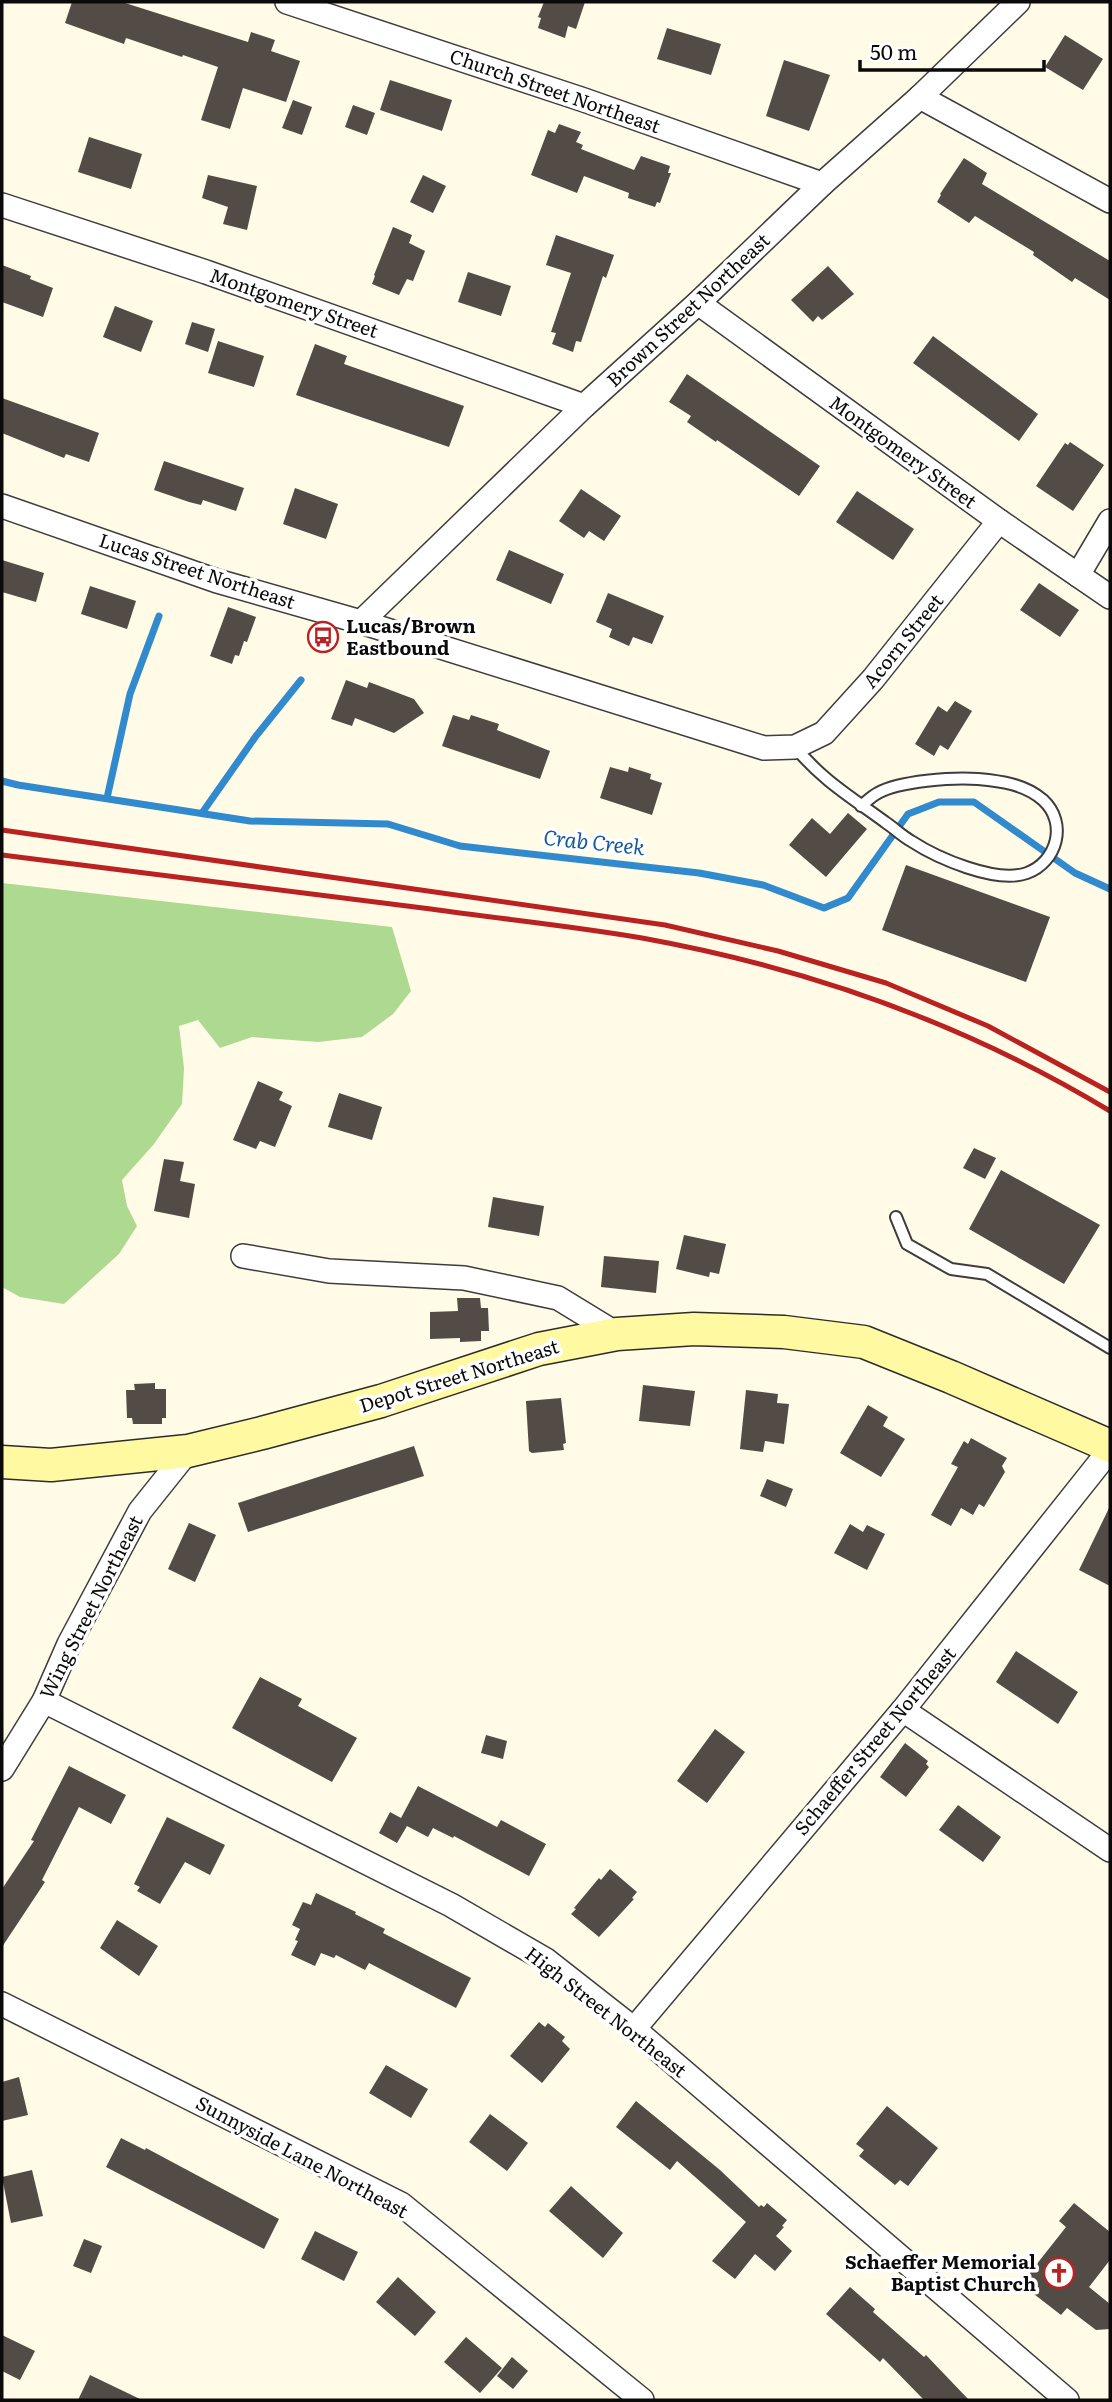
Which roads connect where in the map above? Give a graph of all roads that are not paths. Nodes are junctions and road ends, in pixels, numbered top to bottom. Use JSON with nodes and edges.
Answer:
{"nodes":[{"id":1,"x":287,"y":2,"type":"edge"},
{"id":2,"x":1018,"y":2,"type":"edge"},
{"id":3,"x":920,"y":97,"type":"junction"},
{"id":4,"x":822,"y":184,"type":"junction"},
{"id":5,"x":1110,"y":201,"type":"edge"},
{"id":6,"x":2,"y":205,"type":"edge"},
{"id":7,"x":698,"y":303,"type":"junction"},
{"id":8,"x":584,"y":406,"type":"junction"},
{"id":9,"x":2,"y":506,"type":"edge"},
{"id":10,"x":999,"y":521,"type":"junction"},
{"id":11,"x":1110,"y":521,"type":"edge"},
{"id":12,"x":1078,"y":575,"type":"junction"},
{"id":13,"x":1110,"y":597,"type":"edge"},
{"id":14,"x":361,"y":622,"type":"junction"},
{"id":15,"x":795,"y":747,"type":"junction"},
{"id":16,"x":861,"y":806,"type":"junction"},
{"id":17,"x":896,"y":1217,"type":"dead end"},
{"id":18,"x":243,"y":1256,"type":"dead end"},
{"id":19,"x":617,"y":1334,"type":"junction"},
{"id":20,"x":1110,"y":1348,"type":"edge"},
{"id":21,"x":1109,"y":1446,"type":"edge"},
{"id":22,"x":188,"y":1451,"type":"junction"},
{"id":23,"x":2,"y":1462,"type":"edge"},
{"id":24,"x":44,"y":1701,"type":"junction"},
{"id":25,"x":902,"y":1710,"type":"junction"},
{"id":26,"x":2,"y":1769,"type":"edge"},
{"id":27,"x":1110,"y":1850,"type":"edge"},
{"id":28,"x":2,"y":2004,"type":"edge"},
{"id":29,"x":634,"y":2029,"type":"junction"},
{"id":30,"x":642,"y":2400,"type":"edge"},
{"id":31,"x":1067,"y":2400,"type":"edge"}],
"edges":[{"from":1,"to":4,"type":"street","name":"Church Street Northeast"},
{"from":2,"to":3,"type":"street","name":"Brown Street Northeast"},
{"from":3,"to":4,"type":"street","name":"Brown Street Northeast"},
{"from":3,"to":5,"type":"street"},
{"from":4,"to":7,"type":"street","name":"Brown Street Northeast"},
{"from":6,"to":8,"type":"street","name":"Montgomery Street"},
{"from":7,"to":8,"type":"street","name":"Brown Street Northeast"},
{"from":7,"to":10,"type":"street","name":"Montgomery Street"},
{"from":8,"to":14,"type":"street","name":"Brown Street Northeast"},
{"from":9,"to":14,"type":"street","name":"Lucas Street Northeast"},
{"from":10,"to":12,"type":"street","name":"Montgomery Street"},
{"from":10,"to":15,"type":"street","name":"Acorn Street"},
{"from":11,"to":12,"type":"street"},
{"from":12,"to":13,"type":"street","name":"Montgomery Street"},
{"from":14,"to":15,"type":"street","name":"Lucas Street Northeast"},
{"from":15,"to":16,"type":"lane"},
{"from":16,"to":16,"type":"lane"},
{"from":17,"to":20,"type":"lane"},
{"from":18,"to":19,"type":"street"},
{"from":19,"to":21,"type":"street","name":"Depot Street Northeast"},
{"from":19,"to":22,"type":"street","name":"Depot Street Northeast"},
{"from":21,"to":25,"type":"street","name":"Schaeffer Street Northeast"},
{"from":22,"to":23,"type":"street","name":"Depot Street Northeast"},
{"from":22,"to":24,"type":"street","name":"Wing Street Northeast"},
{"from":24,"to":26,"type":"street","name":"Wing Street Northeast"},
{"from":24,"to":29,"type":"street","name":"High Street Northeast"},
{"from":25,"to":27,"type":"street"},
{"from":25,"to":29,"type":"street","name":"Schaeffer Street Northeast"},
{"from":28,"to":30,"type":"street","name":"Sunnyside Lane Northeast"},
{"from":29,"to":31,"type":"street","name":"High Street Northeast"}]}
